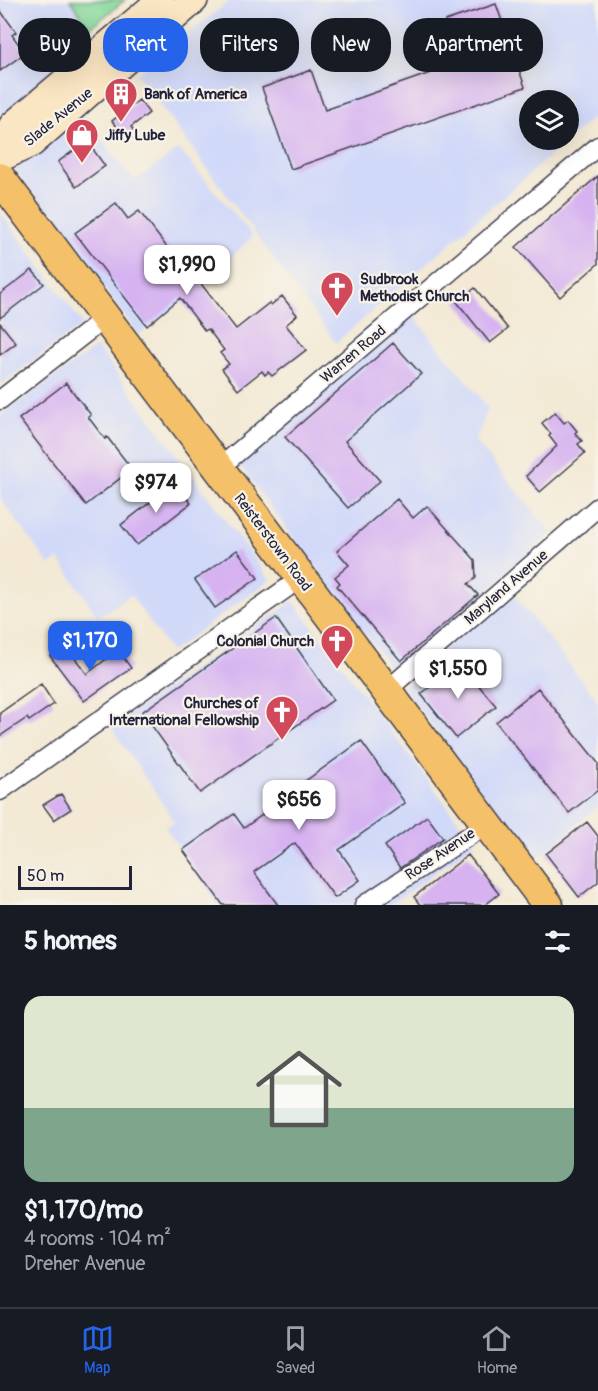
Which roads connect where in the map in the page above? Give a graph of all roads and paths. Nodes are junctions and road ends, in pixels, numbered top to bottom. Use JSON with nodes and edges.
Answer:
{"nodes":[{"id":1,"x":161,"y":0,"type":"edge"},
{"id":2,"x":194,"y":0,"type":"edge"},
{"id":3,"x":0,"y":146,"type":"edge"},
{"id":4,"x":598,"y":146,"type":"edge"},
{"id":5,"x":0,"y":158,"type":"edge"},
{"id":6,"x":0,"y":178,"type":"edge"},
{"id":7,"x":105,"y":318,"type":"junction"},
{"id":8,"x":0,"y":400,"type":"edge"},
{"id":9,"x":218,"y":469,"type":"junction"},
{"id":10,"x":598,"y":507,"type":"edge"},
{"id":11,"x":301,"y":578,"type":"junction"},
{"id":12,"x":386,"y":691,"type":"junction"},
{"id":13,"x":0,"y":791,"type":"edge"},
{"id":14,"x":487,"y":824,"type":"junction"},
{"id":15,"x":364,"y":905,"type":"edge"},
{"id":16,"x":548,"y":905,"type":"edge"}],
"edges":[{"from":1,"to":3,"type":"main road","name":"Slade Avenue"},
{"from":2,"to":5,"type":"main road","name":"Slade Avenue"},
{"from":4,"to":9,"type":"street","name":"Warren Road"},
{"from":6,"to":7,"type":"main road","name":"Reisterstown Road"},
{"from":7,"to":8,"type":"street"},
{"from":7,"to":9,"type":"main road","name":"Reisterstown Road"},
{"from":9,"to":11,"type":"main road","name":"Reisterstown Road"},
{"from":10,"to":12,"type":"street","name":"Maryland Avenue"},
{"from":11,"to":12,"type":"main road","name":"Reisterstown Road"},
{"from":11,"to":13,"type":"street"},
{"from":12,"to":14,"type":"main road","name":"Reisterstown Road"},
{"from":14,"to":15,"type":"street","name":"Rose Avenue"},
{"from":14,"to":16,"type":"main road","name":"Reisterstown Road"}]}
